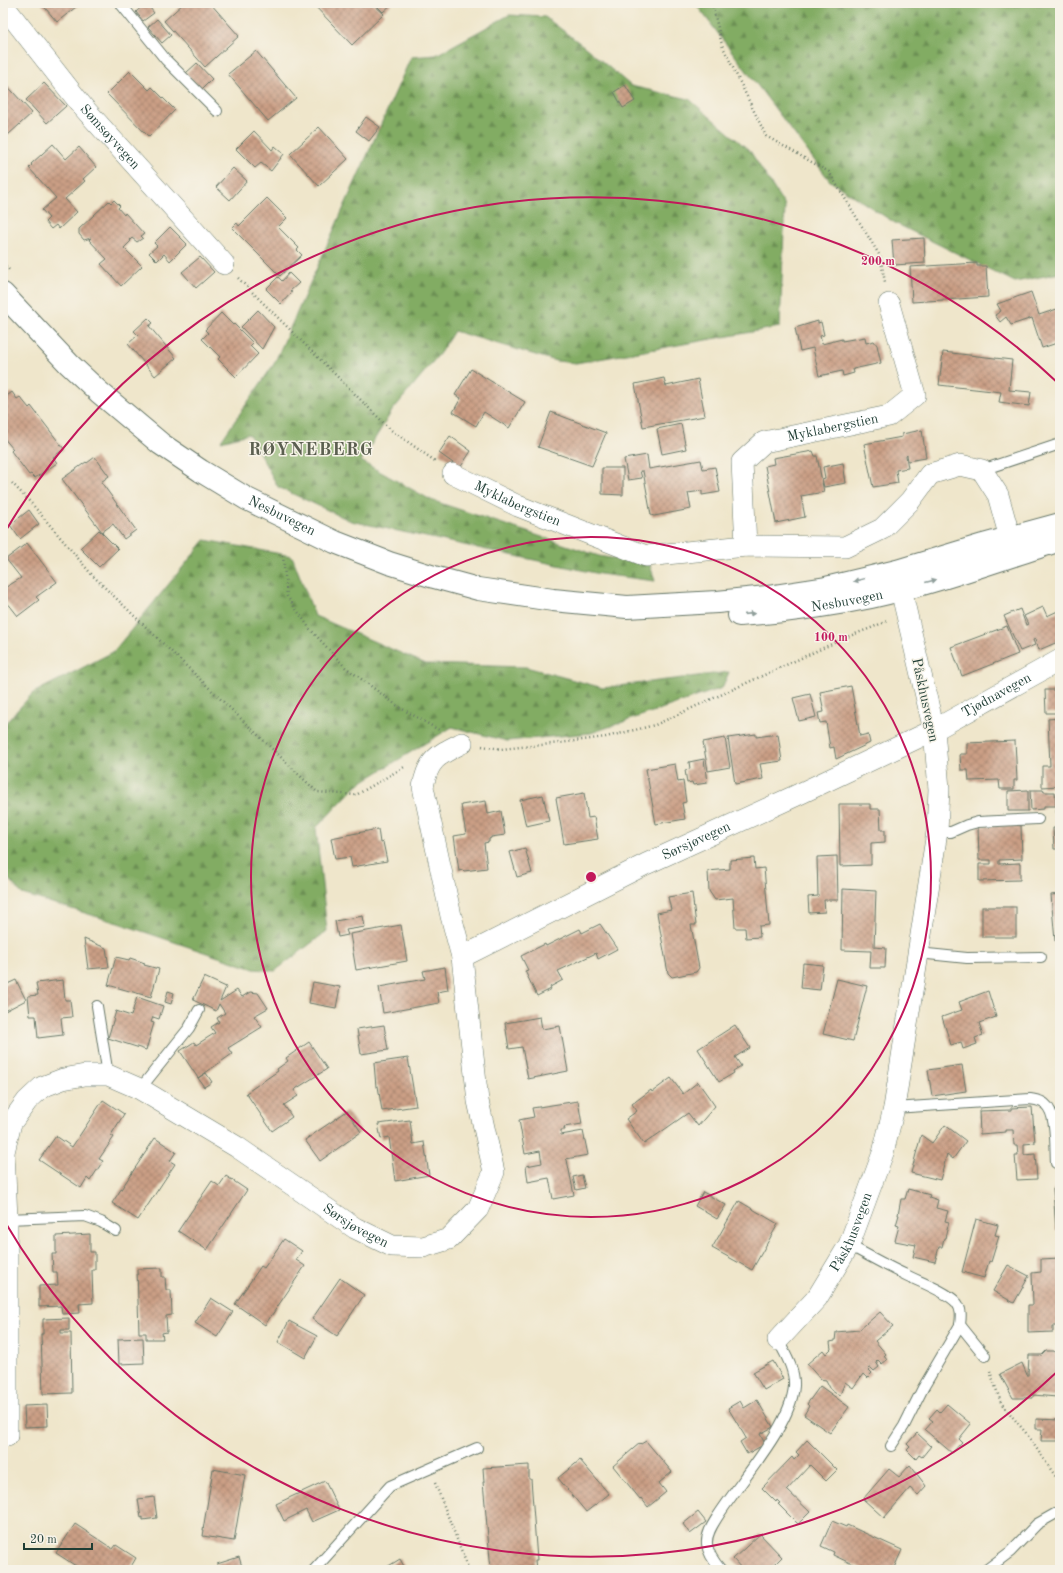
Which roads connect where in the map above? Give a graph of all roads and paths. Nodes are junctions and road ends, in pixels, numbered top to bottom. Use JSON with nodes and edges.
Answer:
{"nodes":[{"id":1,"x":120,"y":3,"type":"edge"},
{"id":2,"x":712,"y":3,"type":"edge"},
{"id":3,"x":3,"y":5,"type":"edge"},
{"id":4,"x":217,"y":111,"type":"dead end"},
{"id":5,"x":224,"y":264,"type":"joint"},
{"id":6,"x":3,"y":294,"type":"edge"},
{"id":7,"x":889,"y":304,"type":"joint"},
{"id":8,"x":1060,"y":444,"type":"edge"},
{"id":9,"x":982,"y":470,"type":"junction"},
{"id":10,"x":453,"y":474,"type":"joint"},
{"id":11,"x":12,"y":483,"type":"dead end"},
{"id":12,"x":1060,"y":524,"type":"edge"},
{"id":13,"x":1010,"y":538,"type":"junction"},
{"id":14,"x":1060,"y":540,"type":"edge"},
{"id":15,"x":746,"y":546,"type":"junction"},
{"id":16,"x":283,"y":556,"type":"dead end"},
{"id":17,"x":898,"y":580,"type":"junction"},
{"id":18,"x":906,"y":612,"type":"junction"},
{"id":19,"x":1060,"y":660,"type":"edge"},
{"id":20,"x":934,"y":730,"type":"junction"},
{"id":21,"x":462,"y":743,"type":"junction"},
{"id":22,"x":438,"y":755,"type":"junction"},
{"id":23,"x":1038,"y":819,"type":"dead end"},
{"id":24,"x":937,"y":832,"type":"junction"},
{"id":25,"x":918,"y":953,"type":"junction"},
{"id":26,"x":462,"y":957,"type":"junction"},
{"id":27,"x":1041,"y":957,"type":"dead end"},
{"id":28,"x":97,"y":1006,"type":"dead end"},
{"id":29,"x":199,"y":1010,"type":"dead end"},
{"id":30,"x":108,"y":1075,"type":"junction"},
{"id":31,"x":140,"y":1089,"type":"junction"},
{"id":32,"x":894,"y":1108,"type":"junction"},
{"id":33,"x":1056,"y":1163,"type":"dead end"},
{"id":34,"x":7,"y":1219,"type":"junction"},
{"id":35,"x":116,"y":1231,"type":"dead end"},
{"id":36,"x":849,"y":1245,"type":"junction"},
{"id":37,"x":960,"y":1325,"type":"junction"},
{"id":38,"x":778,"y":1340,"type":"joint"},
{"id":39,"x":985,"y":1356,"type":"joint"},
{"id":40,"x":7,"y":1436,"type":"dead end"},
{"id":41,"x":891,"y":1446,"type":"dead end"},
{"id":42,"x":477,"y":1448,"type":"dead end"},
{"id":43,"x":429,"y":1469,"type":"junction"},
{"id":44,"x":1060,"y":1484,"type":"edge"},
{"id":45,"x":1060,"y":1511,"type":"edge"},
{"id":46,"x":314,"y":1570,"type":"edge"},
{"id":47,"x":469,"y":1570,"type":"edge"},
{"id":48,"x":722,"y":1570,"type":"edge"},
{"id":49,"x":986,"y":1570,"type":"edge"}],
"edges":[{"from":1,"to":4,"type":"lane"},
{"from":2,"to":7,"type":"path"},
{"from":3,"to":5,"type":"street","name":"Sømsøyvegen"},
{"from":5,"to":10,"type":"path"},
{"from":6,"to":17,"type":"main road","name":"Nesbuvegen"},
{"from":7,"to":15,"type":"street","name":"Myklabergstien"},
{"from":8,"to":9,"type":"lane"},
{"from":9,"to":13,"type":"street"},
{"from":9,"to":15,"type":"street","name":"Myklabergstien"},
{"from":10,"to":15,"type":"street","name":"Myklabergstien"},
{"from":11,"to":22,"type":"path"},
{"from":12,"to":13,"type":"main road","name":"Nesbuvegen"},
{"from":13,"to":17,"type":"main road","name":"Nesbuvegen"},
{"from":17,"to":14,"type":"main road","name":"Nesbuvegen","one_way":true},
{"from":16,"to":21,"type":"path"},
{"from":17,"to":18,"type":"street","name":"Påskhusvegen"},
{"from":18,"to":20,"type":"street","name":"Påskhusvegen"},
{"from":18,"to":21,"type":"path"},
{"from":19,"to":20,"type":"street","name":"Tjødnavegen"},
{"from":20,"to":24,"type":"street","name":"Påskhusvegen"},
{"from":20,"to":26,"type":"street","name":"Sørsjøvegen"},
{"from":21,"to":22,"type":"street","name":"Sørsjøvegen"},
{"from":22,"to":26,"type":"street","name":"Sørsjøvegen"},
{"from":23,"to":24,"type":"lane"},
{"from":24,"to":25,"type":"street","name":"Påskhusvegen"},
{"from":25,"to":27,"type":"lane"},
{"from":25,"to":32,"type":"street","name":"Påskhusvegen"},
{"from":26,"to":31,"type":"street","name":"Sørsjøvegen"},
{"from":28,"to":30,"type":"lane"},
{"from":29,"to":31,"type":"lane"},
{"from":30,"to":31,"type":"street","name":"Sørsjøvegen"},
{"from":30,"to":34,"type":"street","name":"Sørsjøvegen"},
{"from":32,"to":33,"type":"lane"},
{"from":32,"to":36,"type":"street","name":"Påskhusvegen"},
{"from":34,"to":35,"type":"lane"},
{"from":34,"to":40,"type":"street","name":"Sørsjøvegen"},
{"from":36,"to":37,"type":"lane"},
{"from":36,"to":38,"type":"street","name":"Påskhusvegen"},
{"from":37,"to":39,"type":"lane"},
{"from":37,"to":41,"type":"lane"},
{"from":38,"to":48,"type":"lane"},
{"from":39,"to":44,"type":"path"},
{"from":42,"to":43,"type":"lane"},
{"from":43,"to":46,"type":"lane"},
{"from":43,"to":47,"type":"path"},
{"from":45,"to":49,"type":"lane"}]}
